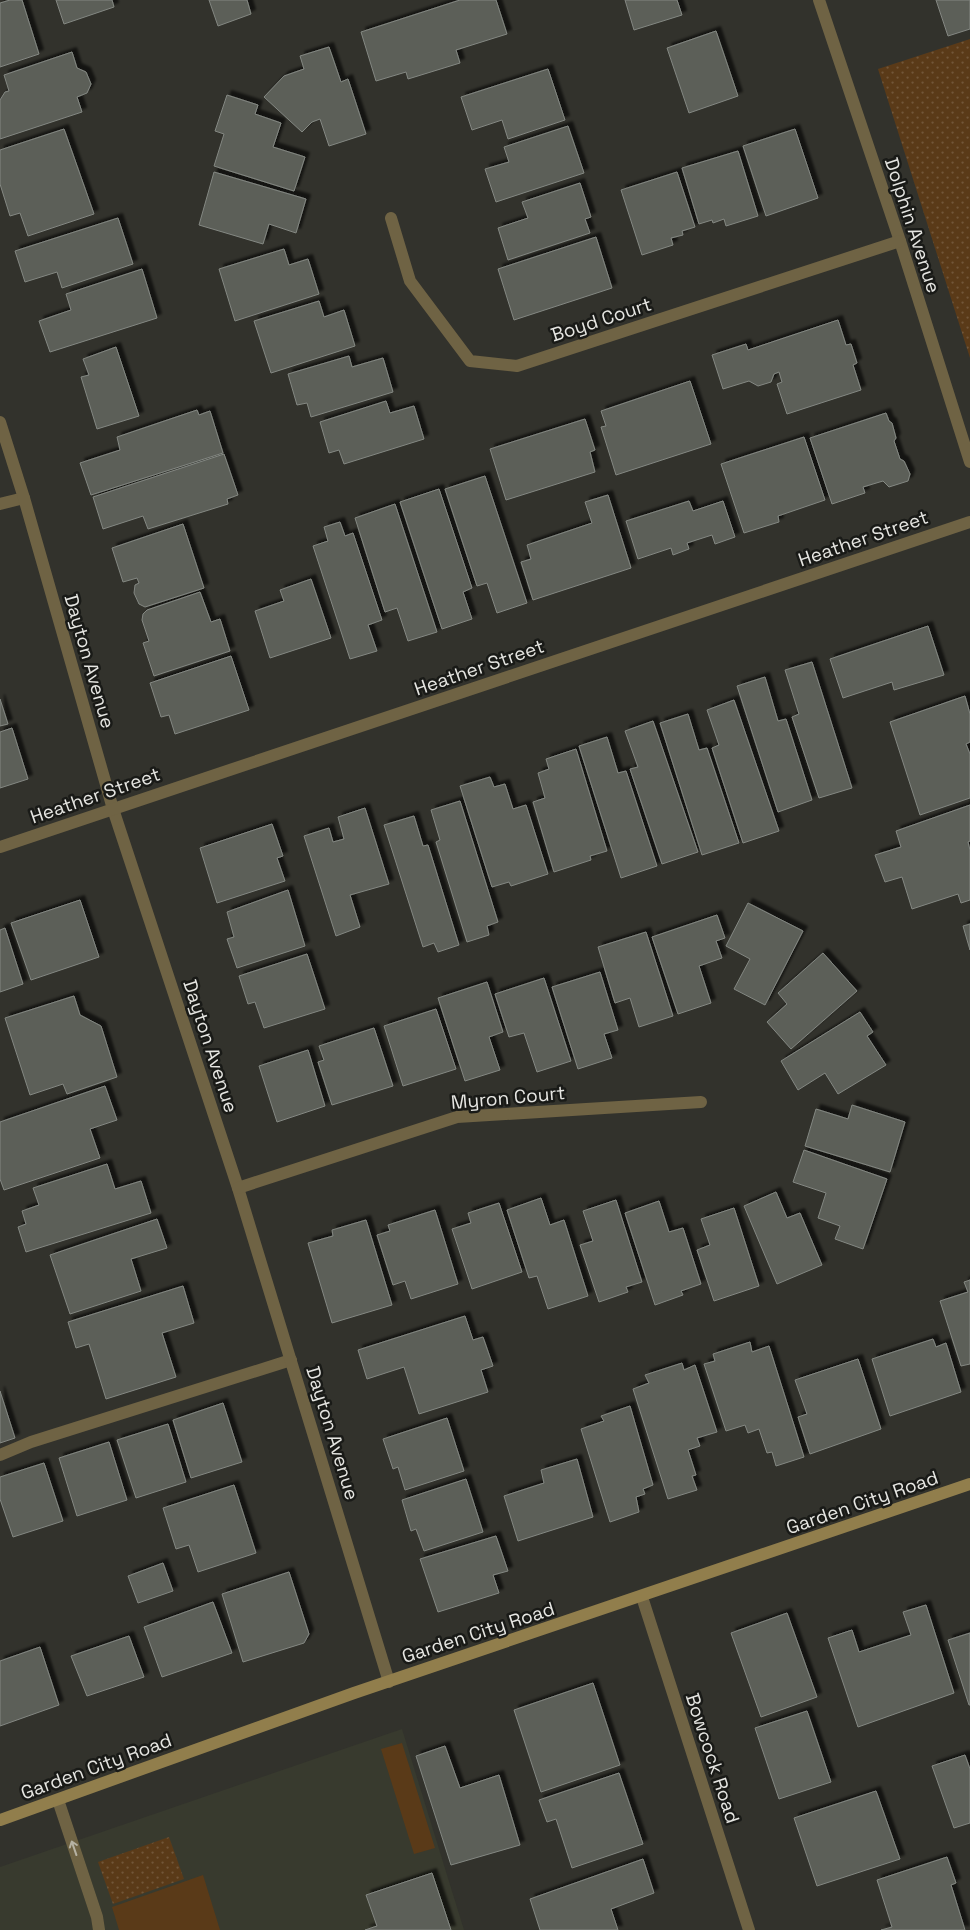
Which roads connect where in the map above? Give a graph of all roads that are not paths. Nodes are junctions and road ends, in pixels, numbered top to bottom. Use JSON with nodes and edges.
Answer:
{"nodes":[{"id":1,"x":819,"y":0,"type":"edge"},
{"id":2,"x":391,"y":218,"type":"dead end"},
{"id":3,"x":900,"y":241,"type":"junction"},
{"id":4,"x":0,"y":422,"type":"edge"},
{"id":5,"x":970,"y":462,"type":"edge"},
{"id":6,"x":24,"y":498,"type":"junction"},
{"id":7,"x":0,"y":504,"type":"edge"},
{"id":8,"x":970,"y":522,"type":"edge"},
{"id":9,"x":113,"y":809,"type":"junction"},
{"id":10,"x":0,"y":847,"type":"edge"},
{"id":11,"x":701,"y":1102,"type":"dead end"},
{"id":12,"x":238,"y":1188,"type":"junction"},
{"id":13,"x":291,"y":1360,"type":"junction"},
{"id":14,"x":0,"y":1455,"type":"edge"},
{"id":15,"x":970,"y":1484,"type":"edge"},
{"id":16,"x":642,"y":1597,"type":"junction"},
{"id":17,"x":389,"y":1682,"type":"junction"},
{"id":18,"x":58,"y":1800,"type":"junction"},
{"id":19,"x":0,"y":1820,"type":"edge"},
{"id":20,"x":99,"y":1930,"type":"edge"},
{"id":21,"x":749,"y":1930,"type":"edge"}],
"edges":[{"from":1,"to":3,"type":"street","name":"Dolphin Avenue"},
{"from":2,"to":3,"type":"street","name":"Boyd Court"},
{"from":3,"to":5,"type":"street","name":"Dolphin Avenue"},
{"from":4,"to":6,"type":"street","name":"Dayton Avenue"},
{"from":6,"to":7,"type":"street"},
{"from":6,"to":9,"type":"street","name":"Dayton Avenue"},
{"from":8,"to":9,"type":"street","name":"Heather Street"},
{"from":9,"to":10,"type":"street","name":"Heather Street"},
{"from":9,"to":12,"type":"street","name":"Dayton Avenue"},
{"from":11,"to":12,"type":"street","name":"Myron Court"},
{"from":12,"to":13,"type":"street","name":"Dayton Avenue"},
{"from":13,"to":14,"type":"street"},
{"from":13,"to":17,"type":"street","name":"Dayton Avenue"},
{"from":15,"to":16,"type":"street","name":"Garden City Road"},
{"from":16,"to":17,"type":"street","name":"Garden City Road"},
{"from":16,"to":21,"type":"street","name":"Bowcock Road"},
{"from":17,"to":18,"type":"street","name":"Garden City Road"},
{"from":18,"to":19,"type":"street","name":"Garden City Road"},
{"from":20,"to":18,"type":"street","one_way":true}]}
